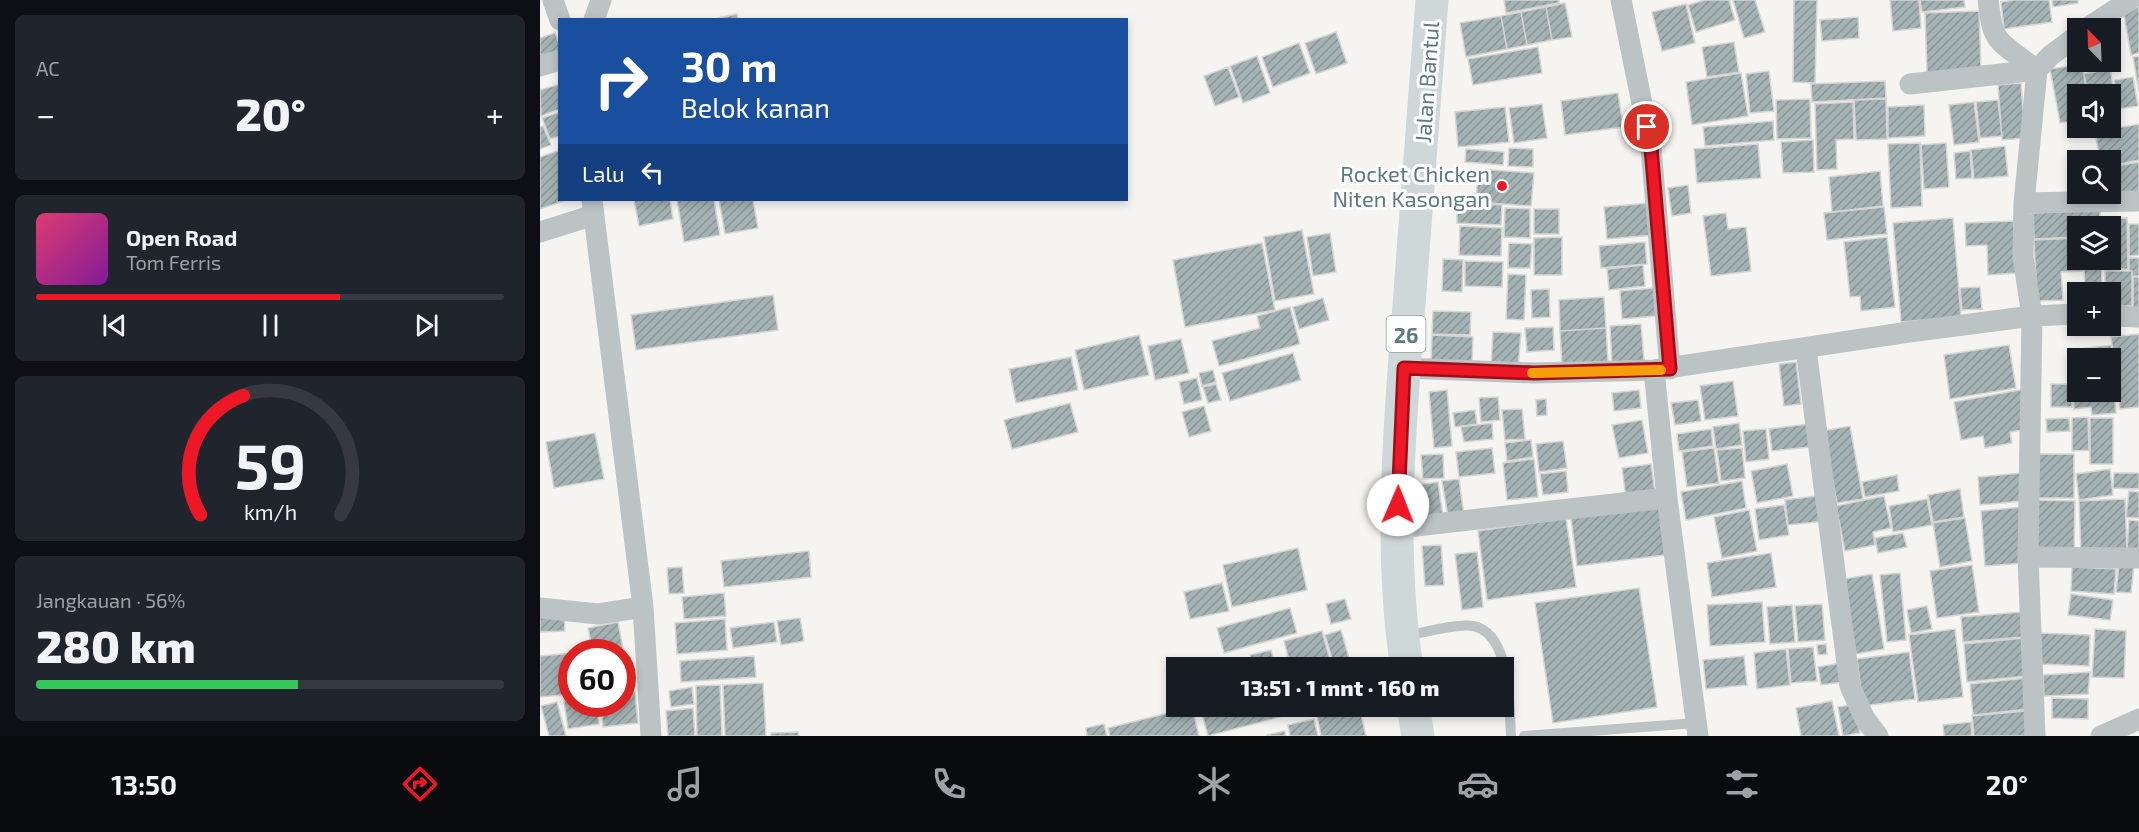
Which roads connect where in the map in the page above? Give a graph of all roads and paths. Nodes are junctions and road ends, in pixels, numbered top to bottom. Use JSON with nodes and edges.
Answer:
{"nodes":[{"id":1,"x":553,"y":0,"type":"edge"},
{"id":2,"x":601,"y":0,"type":"edge"},
{"id":3,"x":1432,"y":0,"type":"edge"},
{"id":4,"x":1621,"y":0,"type":"edge"},
{"id":5,"x":1988,"y":0,"type":"edge"},
{"id":6,"x":2130,"y":0,"type":"edge"},
{"id":7,"x":559,"y":18,"type":"edge"},
{"id":8,"x":595,"y":18,"type":"edge"},
{"id":9,"x":2102,"y":18,"type":"edge"},
{"id":10,"x":2067,"y":43,"type":"edge"},
{"id":11,"x":558,"y":61,"type":"edge"},
{"id":12,"x":540,"y":66,"type":"edge"},
{"id":13,"x":2037,"y":70,"type":"junction"},
{"id":14,"x":1910,"y":84,"type":"dead end"},
{"id":15,"x":2139,"y":201,"type":"edge"},
{"id":16,"x":2024,"y":203,"type":"junction"},
{"id":17,"x":593,"y":207,"type":"edge"},
{"id":18,"x":540,"y":232,"type":"edge"},
{"id":19,"x":2067,"y":314,"type":"edge"},
{"id":20,"x":2032,"y":316,"type":"junction"},
{"id":21,"x":2121,"y":316,"type":"edge"},
{"id":22,"x":2139,"y":317,"type":"edge"},
{"id":23,"x":1806,"y":349,"type":"junction"},
{"id":24,"x":1404,"y":368,"type":"junction"},
{"id":25,"x":1662,"y":370,"type":"junction"},
{"id":26,"x":1667,"y":498,"type":"junction"},
{"id":27,"x":1398,"y":528,"type":"junction"},
{"id":28,"x":2028,"y":558,"type":"junction"},
{"id":29,"x":2139,"y":558,"type":"edge"},
{"id":30,"x":643,"y":607,"type":"junction"},
{"id":31,"x":540,"y":608,"type":"edge"},
{"id":32,"x":1404,"y":652,"type":"edge"},
{"id":33,"x":1415,"y":717,"type":"edge"},
{"id":34,"x":2139,"y":719,"type":"edge"},
{"id":35,"x":1697,"y":729,"type":"edge"},
{"id":36,"x":651,"y":736,"type":"edge"},
{"id":37,"x":1418,"y":736,"type":"edge"},
{"id":38,"x":1511,"y":736,"type":"edge"},
{"id":39,"x":1524,"y":736,"type":"edge"},
{"id":40,"x":1878,"y":736,"type":"edge"},
{"id":41,"x":2035,"y":736,"type":"edge"},
{"id":42,"x":2101,"y":736,"type":"edge"}],
"edges":[{"from":1,"to":7,"type":"street"},
{"from":2,"to":8,"type":"street"},
{"from":3,"to":24,"type":"main road","name":"Jalan Bantul","number":"26"},
{"from":4,"to":25,"type":"street"},
{"from":5,"to":13,"type":"street"},
{"from":6,"to":9,"type":"street"},
{"from":10,"to":13,"type":"street"},
{"from":11,"to":12,"type":"street"},
{"from":13,"to":14,"type":"street"},
{"from":13,"to":16,"type":"street"},
{"from":15,"to":16,"type":"street"},
{"from":16,"to":20,"type":"street"},
{"from":17,"to":18,"type":"street"},
{"from":17,"to":30,"type":"street"},
{"from":19,"to":20,"type":"street"},
{"from":20,"to":23,"type":"street"},
{"from":20,"to":28,"type":"street"},
{"from":21,"to":22,"type":"street"},
{"from":23,"to":25,"type":"street"},
{"from":23,"to":40,"type":"street"},
{"from":24,"to":25,"type":"street"},
{"from":24,"to":27,"type":"main road","name":"Jalan Bantul","number":"26"},
{"from":25,"to":26,"type":"street"},
{"from":26,"to":27,"type":"street"},
{"from":26,"to":35,"type":"street"},
{"from":27,"to":32,"type":"main road","name":"Jalan Bantul","number":"26"},
{"from":28,"to":29,"type":"street"},
{"from":28,"to":41,"type":"street"},
{"from":30,"to":31,"type":"street"},
{"from":30,"to":36,"type":"street"},
{"from":32,"to":38,"type":"lane"},
{"from":33,"to":37,"type":"main road"},
{"from":34,"to":42,"type":"street"},
{"from":35,"to":39,"type":"lane"}]}
